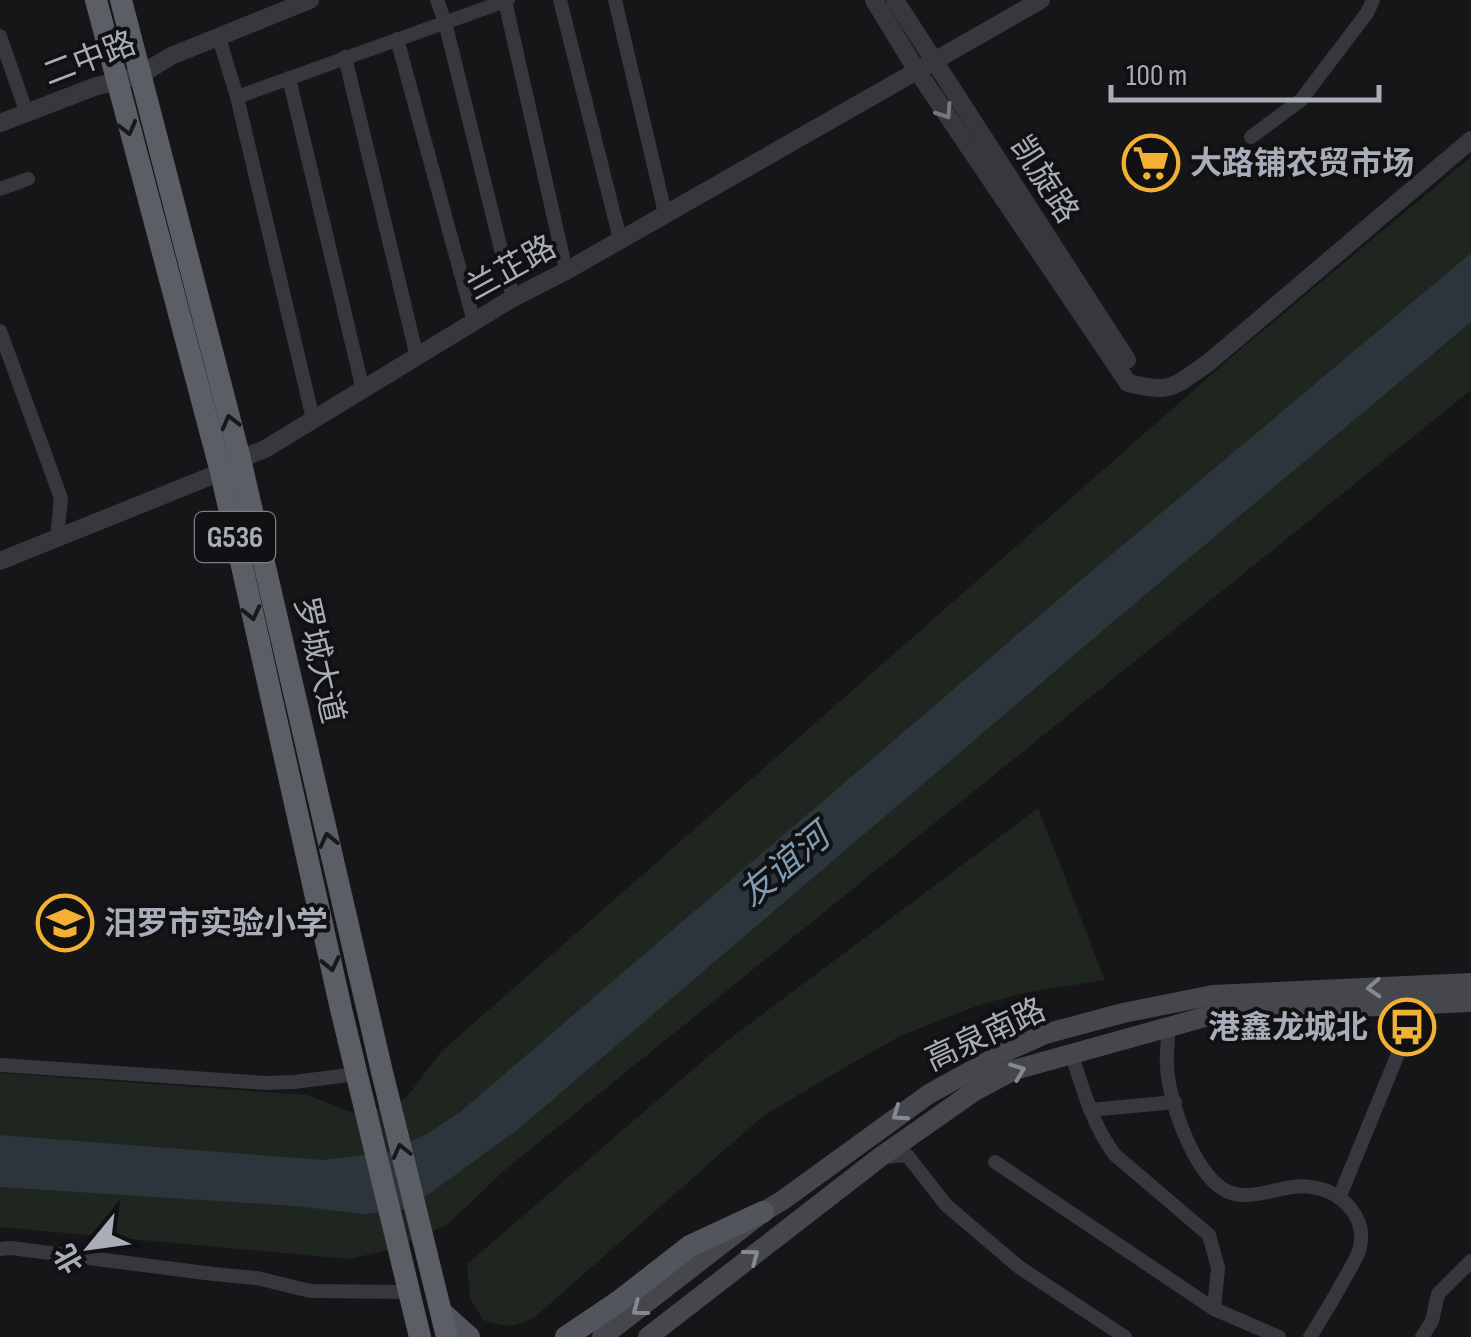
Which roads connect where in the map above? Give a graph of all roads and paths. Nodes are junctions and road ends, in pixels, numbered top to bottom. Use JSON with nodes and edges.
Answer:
{"nodes":[{"id":1,"x":96,"y":0,"type":"edge"},
{"id":2,"x":120,"y":0,"type":"edge"},
{"id":3,"x":310,"y":0,"type":"edge"},
{"id":4,"x":437,"y":0,"type":"edge"},
{"id":5,"x":506,"y":0,"type":"edge"},
{"id":6,"x":560,"y":0,"type":"edge"},
{"id":7,"x":616,"y":0,"type":"edge"},
{"id":8,"x":874,"y":0,"type":"edge"},
{"id":9,"x":895,"y":0,"type":"edge"},
{"id":10,"x":1041,"y":0,"type":"edge"},
{"id":11,"x":1374,"y":0,"type":"edge"},
{"id":12,"x":445,"y":22,"type":"junction"},
{"id":13,"x":0,"y":36,"type":"edge"},
{"id":14,"x":218,"y":38,"type":"junction"},
{"id":15,"x":397,"y":39,"type":"junction"},
{"id":16,"x":345,"y":57,"type":"junction"},
{"id":17,"x":924,"y":64,"type":"junction"},
{"id":18,"x":140,"y":74,"type":"junction"},
{"id":19,"x":289,"y":78,"type":"junction"},
{"id":20,"x":116,"y":81,"type":"junction"},
{"id":21,"x":237,"y":97,"type":"junction"},
{"id":22,"x":28,"y":114,"type":"junction"},
{"id":23,"x":0,"y":124,"type":"edge"},
{"id":24,"x":1251,"y":138,"type":"dead end"},
{"id":25,"x":1471,"y":140,"type":"edge"},
{"id":26,"x":28,"y":179,"type":"dead end"},
{"id":27,"x":0,"y":189,"type":"edge"},
{"id":28,"x":665,"y":212,"type":"junction"},
{"id":29,"x":620,"y":239,"type":"junction"},
{"id":30,"x":566,"y":271,"type":"junction"},
{"id":31,"x":513,"y":298,"type":"junction"},
{"id":32,"x":474,"y":322,"type":"junction"},
{"id":33,"x":0,"y":331,"type":"edge"},
{"id":34,"x":417,"y":357,"type":"junction"},
{"id":35,"x":364,"y":390,"type":"junction"},
{"id":36,"x":313,"y":419,"type":"junction"},
{"id":37,"x":230,"y":466,"type":"junction"},
{"id":38,"x":57,"y":538,"type":"junction"},
{"id":39,"x":0,"y":561,"type":"edge"},
{"id":40,"x":1471,"y":983,"type":"edge"},
{"id":41,"x":1471,"y":1002,"type":"edge"},
{"id":42,"x":1418,"y":1005,"type":"junction"},
{"id":43,"x":1169,"y":1028,"type":"junction"},
{"id":44,"x":1071,"y":1053,"type":"junction"},
{"id":45,"x":0,"y":1064,"type":"edge"},
{"id":46,"x":357,"y":1076,"type":"junction"},
{"id":47,"x":1175,"y":1102,"type":"junction"},
{"id":48,"x":1090,"y":1110,"type":"junction"},
{"id":49,"x":880,"y":1158,"type":"junction"},
{"id":50,"x":995,"y":1162,"type":"dead end"},
{"id":51,"x":1339,"y":1198,"type":"junction"},
{"id":52,"x":763,"y":1212,"type":"junction"},
{"id":53,"x":0,"y":1250,"type":"edge"},
{"id":54,"x":1471,"y":1260,"type":"edge"},
{"id":55,"x":409,"y":1292,"type":"junction"},
{"id":56,"x":1214,"y":1309,"type":"junction"},
{"id":57,"x":441,"y":1312,"type":"junction"},
{"id":58,"x":420,"y":1337,"type":"edge"},
{"id":59,"x":447,"y":1337,"type":"edge"},
{"id":60,"x":470,"y":1337,"type":"edge"},
{"id":61,"x":566,"y":1337,"type":"edge"},
{"id":62,"x":602,"y":1337,"type":"edge"},
{"id":63,"x":648,"y":1337,"type":"edge"},
{"id":64,"x":1124,"y":1337,"type":"edge"},
{"id":65,"x":1279,"y":1337,"type":"edge"},
{"id":66,"x":1310,"y":1337,"type":"edge"},
{"id":67,"x":1422,"y":1337,"type":"edge"}],
"edges":[{"from":1,"to":20,"type":"highway","name":"罗城大道","number":"G536"},
{"from":2,"to":18,"type":"highway","name":"罗城大道","number":"G536"},
{"from":3,"to":14,"type":"street","name":"二中路"},
{"from":4,"to":12,"type":"street"},
{"from":5,"to":12,"type":"street"},
{"from":5,"to":30,"type":"street"},
{"from":6,"to":29,"type":"street"},
{"from":7,"to":28,"type":"street"},
{"from":8,"to":17,"type":"street"},
{"from":9,"to":17,"type":"street","name":"凯旋路"},
{"from":10,"to":17,"type":"street","name":"兰芷路"},
{"from":11,"to":24,"type":"street"},
{"from":12,"to":15,"type":"street"},
{"from":12,"to":31,"type":"street"},
{"from":13,"to":22,"type":"street"},
{"from":14,"to":18,"type":"street","name":"二中路"},
{"from":14,"to":21,"type":"street"},
{"from":15,"to":16,"type":"street"},
{"from":15,"to":32,"type":"street"},
{"from":16,"to":19,"type":"street"},
{"from":16,"to":34,"type":"street"},
{"from":17,"to":25,"type":"street","name":"凯旋路"},
{"from":17,"to":28,"type":"street","name":"兰芷路"},
{"from":18,"to":20,"type":"street","name":"二中路"},
{"from":37,"to":18,"type":"highway","name":"罗城大道","number":"G536","one_way":true},
{"from":19,"to":21,"type":"street"},
{"from":19,"to":35,"type":"street"},
{"from":20,"to":22,"type":"street","name":"二中路"},
{"from":20,"to":37,"type":"highway","name":"罗城大道","number":"G536","one_way":true},
{"from":21,"to":36,"type":"street"},
{"from":22,"to":23,"type":"street","name":"二中路"},
{"from":26,"to":27,"type":"street"},
{"from":28,"to":29,"type":"street","name":"兰芷路"},
{"from":29,"to":30,"type":"street","name":"兰芷路"},
{"from":30,"to":31,"type":"street","name":"兰芷路"},
{"from":31,"to":32,"type":"street","name":"兰芷路"},
{"from":32,"to":34,"type":"street","name":"兰芷路"},
{"from":33,"to":38,"type":"street"},
{"from":34,"to":35,"type":"street","name":"兰芷路"},
{"from":35,"to":36,"type":"street","name":"兰芷路"},
{"from":36,"to":37,"type":"street","name":"兰芷路"},
{"from":37,"to":38,"type":"street","name":"兰芷路"},
{"from":37,"to":46,"type":"highway","name":"罗城大道","number":"G536","one_way":true},
{"from":57,"to":37,"type":"highway","name":"罗城大道","number":"G536","one_way":true},
{"from":38,"to":39,"type":"street","name":"兰芷路"},
{"from":40,"to":52,"type":"main road","name":"高泉南路","one_way":true},
{"from":41,"to":42,"type":"main road","name":"高泉南路"},
{"from":42,"to":43,"type":"main road","name":"高泉南路"},
{"from":42,"to":51,"type":"street"},
{"from":43,"to":44,"type":"main road","name":"高泉南路"},
{"from":43,"to":47,"type":"street"},
{"from":44,"to":48,"type":"street"},
{"from":49,"to":44,"type":"main road","name":"高泉南路","one_way":true},
{"from":45,"to":46,"type":"street"},
{"from":46,"to":55,"type":"highway","name":"罗城大道","number":"G536"},
{"from":47,"to":48,"type":"street"},
{"from":47,"to":51,"type":"street"},
{"from":48,"to":56,"type":"street"},
{"from":63,"to":49,"type":"main road","name":"高泉南路","one_way":true},
{"from":49,"to":64,"type":"street"},
{"from":50,"to":56,"type":"street"},
{"from":51,"to":66,"type":"street"},
{"from":52,"to":61,"type":"main road"},
{"from":52,"to":62,"type":"main road","name":"高泉南路","one_way":true},
{"from":53,"to":55,"type":"street"},
{"from":54,"to":67,"type":"street"},
{"from":55,"to":58,"type":"highway","name":"罗城大道","number":"G536"},
{"from":56,"to":65,"type":"street"},
{"from":57,"to":59,"type":"highway","name":"罗城大道","number":"G536"},
{"from":57,"to":60,"type":"main road"}]}
